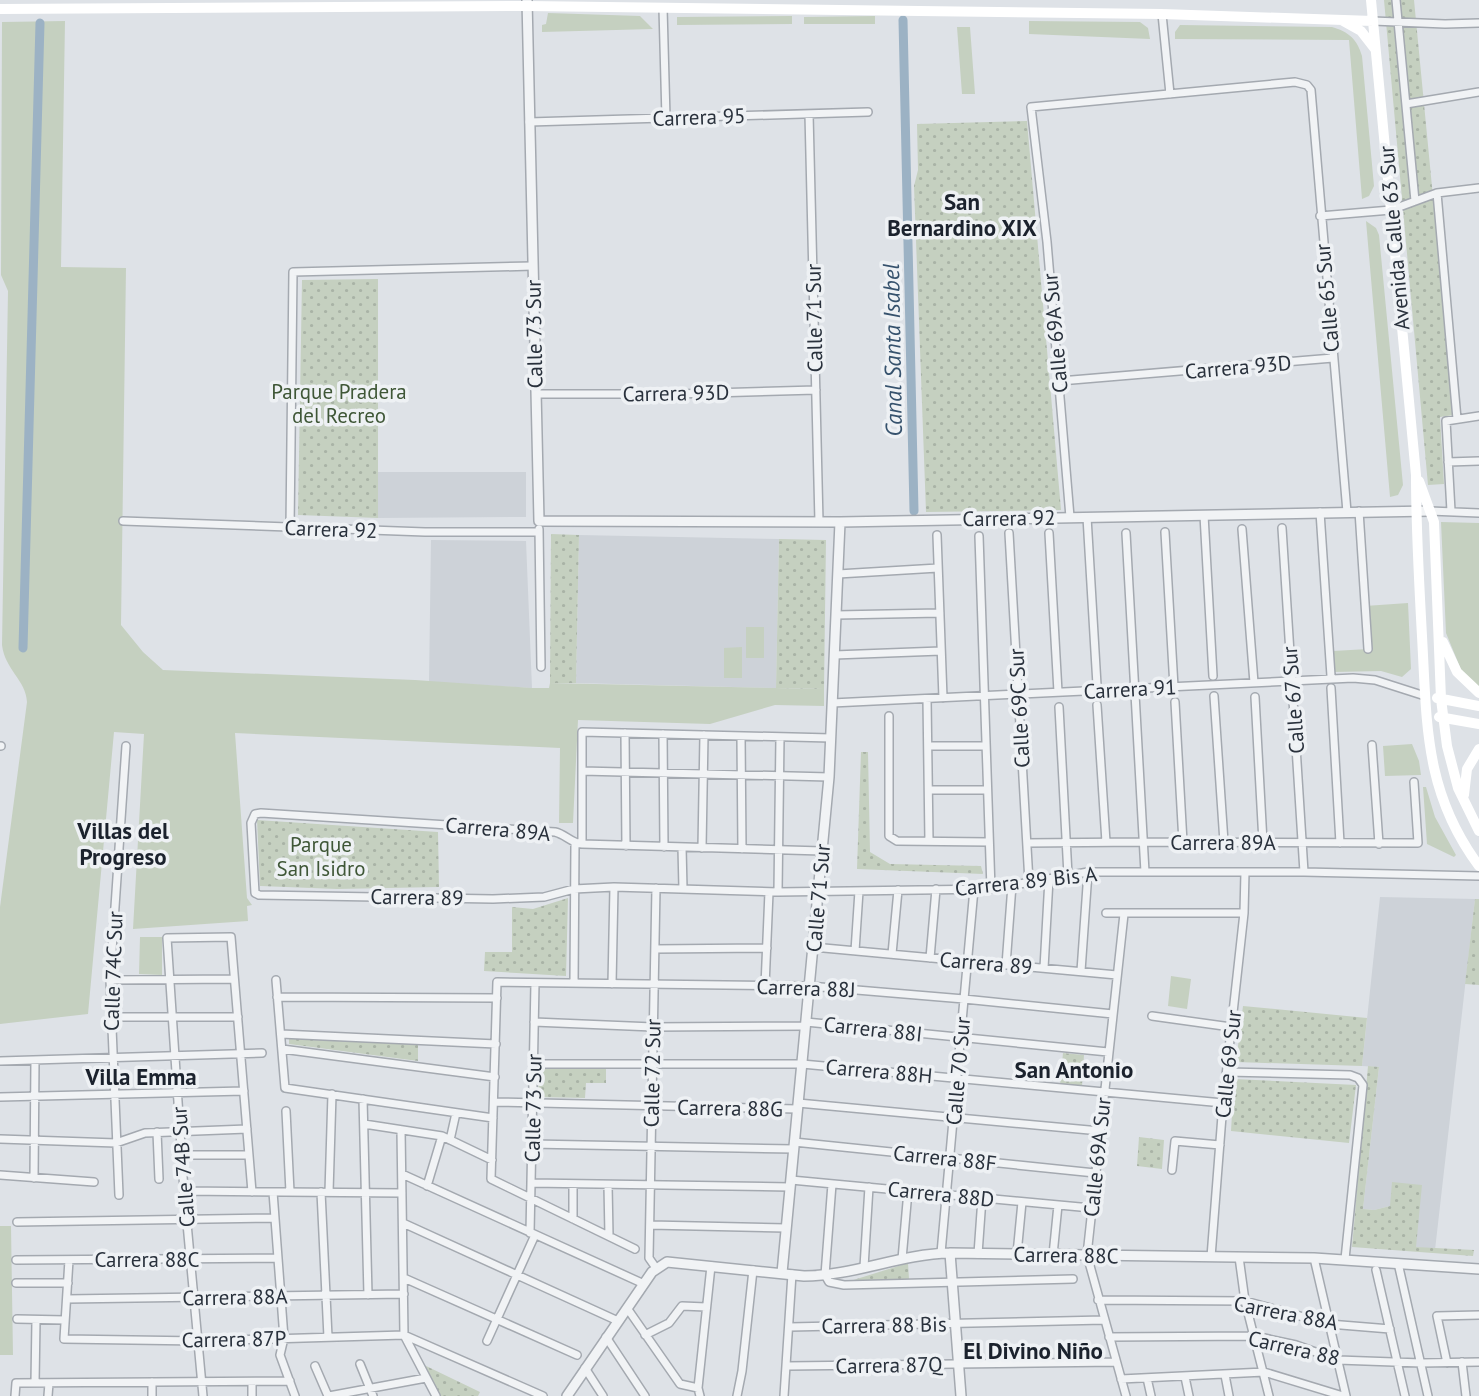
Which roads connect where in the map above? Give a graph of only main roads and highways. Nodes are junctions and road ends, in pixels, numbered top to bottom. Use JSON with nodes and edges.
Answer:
{"nodes":[{"id":1,"x":1371,"y":0,"type":"edge"},
{"id":2,"x":527,"y":3,"type":"edge"},
{"id":3,"x":85,"y":4,"type":"edge"},
{"id":4,"x":117,"y":4,"type":"edge"},
{"id":5,"x":0,"y":9,"type":"edge"},
{"id":6,"x":1333,"y":19,"type":"junction"},
{"id":7,"x":1373,"y":21,"type":"junction"},
{"id":8,"x":1376,"y":51,"type":"junction"},
{"id":9,"x":1416,"y":475,"type":"junction"},
{"id":10,"x":1438,"y":625,"type":"junction"},
{"id":11,"x":1479,"y":693,"type":"edge"},
{"id":12,"x":1425,"y":696,"type":"junction"},
{"id":13,"x":1441,"y":699,"type":"junction"},
{"id":14,"x":1479,"y":706,"type":"edge"},
{"id":15,"x":1426,"y":715,"type":"junction"},
{"id":16,"x":1443,"y":718,"type":"junction"},
{"id":17,"x":1479,"y":724,"type":"edge"},
{"id":18,"x":1479,"y":748,"type":"edge"},
{"id":19,"x":1465,"y":805,"type":"junction"},
{"id":20,"x":1479,"y":831,"type":"edge"},
{"id":21,"x":1479,"y":866,"type":"edge"}],
"edges":[{"from":1,"to":7,"type":"main road","name":"Avenida Calle 63 Sur"},
{"from":2,"to":4,"type":"main road"},
{"from":2,"to":6,"type":"main road"},
{"from":3,"to":4,"type":"main road"},
{"from":3,"to":5,"type":"main road"},
{"from":6,"to":7,"type":"main road"},
{"from":6,"to":8,"type":"main road"},
{"from":7,"to":8,"type":"main road","name":"Avenida Calle 63 Sur"},
{"from":8,"to":9,"type":"main road","name":"Avenida Calle 63 Sur"},
{"from":9,"to":10,"type":"main road","name":"Avenida Calle 63 Sur"},
{"from":9,"to":12,"type":"main road","name":"Avenida Calle 63 Sur"},
{"from":10,"to":11,"type":"main road"},
{"from":10,"to":13,"type":"main road","name":"Avenida Calle 63 Sur"},
{"from":12,"to":13,"type":"main road"},
{"from":12,"to":15,"type":"main road","name":"Avenida Calle 63 Sur"},
{"from":13,"to":14,"type":"main road"},
{"from":13,"to":16,"type":"main road","name":"Avenida Calle 63 Sur"},
{"from":15,"to":16,"type":"main road"},
{"from":15,"to":21,"type":"main road","name":"Avenida Calle 63 Sur"},
{"from":16,"to":17,"type":"main road"},
{"from":16,"to":19,"type":"main road","name":"Avenida Calle 63 Sur"},
{"from":18,"to":19,"type":"main road"},
{"from":19,"to":20,"type":"main road","name":"Avenida Calle 63 Sur"}]}
